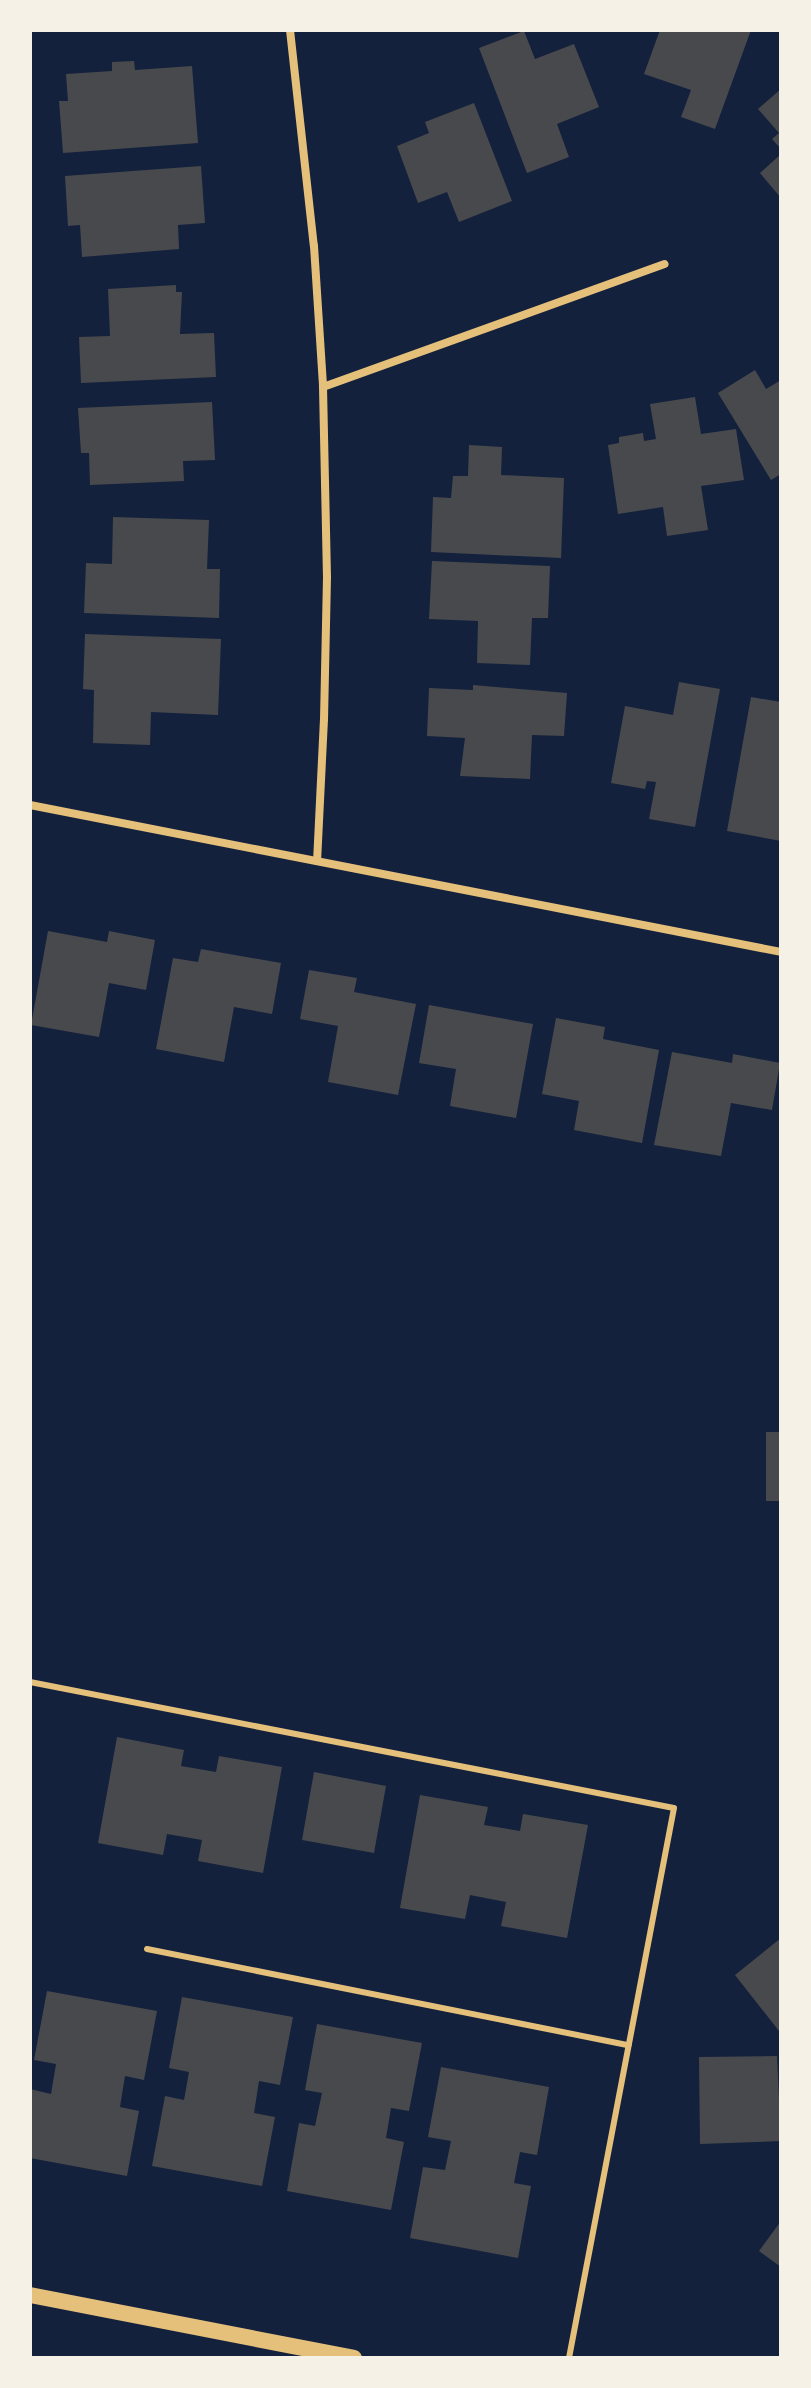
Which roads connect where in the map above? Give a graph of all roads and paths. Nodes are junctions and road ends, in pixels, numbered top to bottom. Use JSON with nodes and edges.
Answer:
{"nodes":[{"id":1,"x":290,"y":30,"type":"edge"},
{"id":2,"x":664,"y":264,"type":"dead end"},
{"id":3,"x":323,"y":387,"type":"junction"},
{"id":4,"x":30,"y":805,"type":"edge"},
{"id":5,"x":317,"y":861,"type":"junction"},
{"id":6,"x":781,"y":952,"type":"edge"},
{"id":7,"x":30,"y":1682,"type":"edge"},
{"id":8,"x":147,"y":1949,"type":"dead end"},
{"id":9,"x":629,"y":2045,"type":"junction"},
{"id":10,"x":30,"y":2295,"type":"edge"},
{"id":11,"x":354,"y":2358,"type":"edge"},
{"id":12,"x":569,"y":2358,"type":"edge"}],
"edges":[{"from":1,"to":3,"type":"street"},
{"from":2,"to":3,"type":"street"},
{"from":3,"to":5,"type":"street"},
{"from":4,"to":5,"type":"street"},
{"from":5,"to":6,"type":"street"},
{"from":7,"to":9,"type":"lane"},
{"from":8,"to":9,"type":"lane"},
{"from":9,"to":12,"type":"lane"},
{"from":10,"to":11,"type":"main road"}]}
